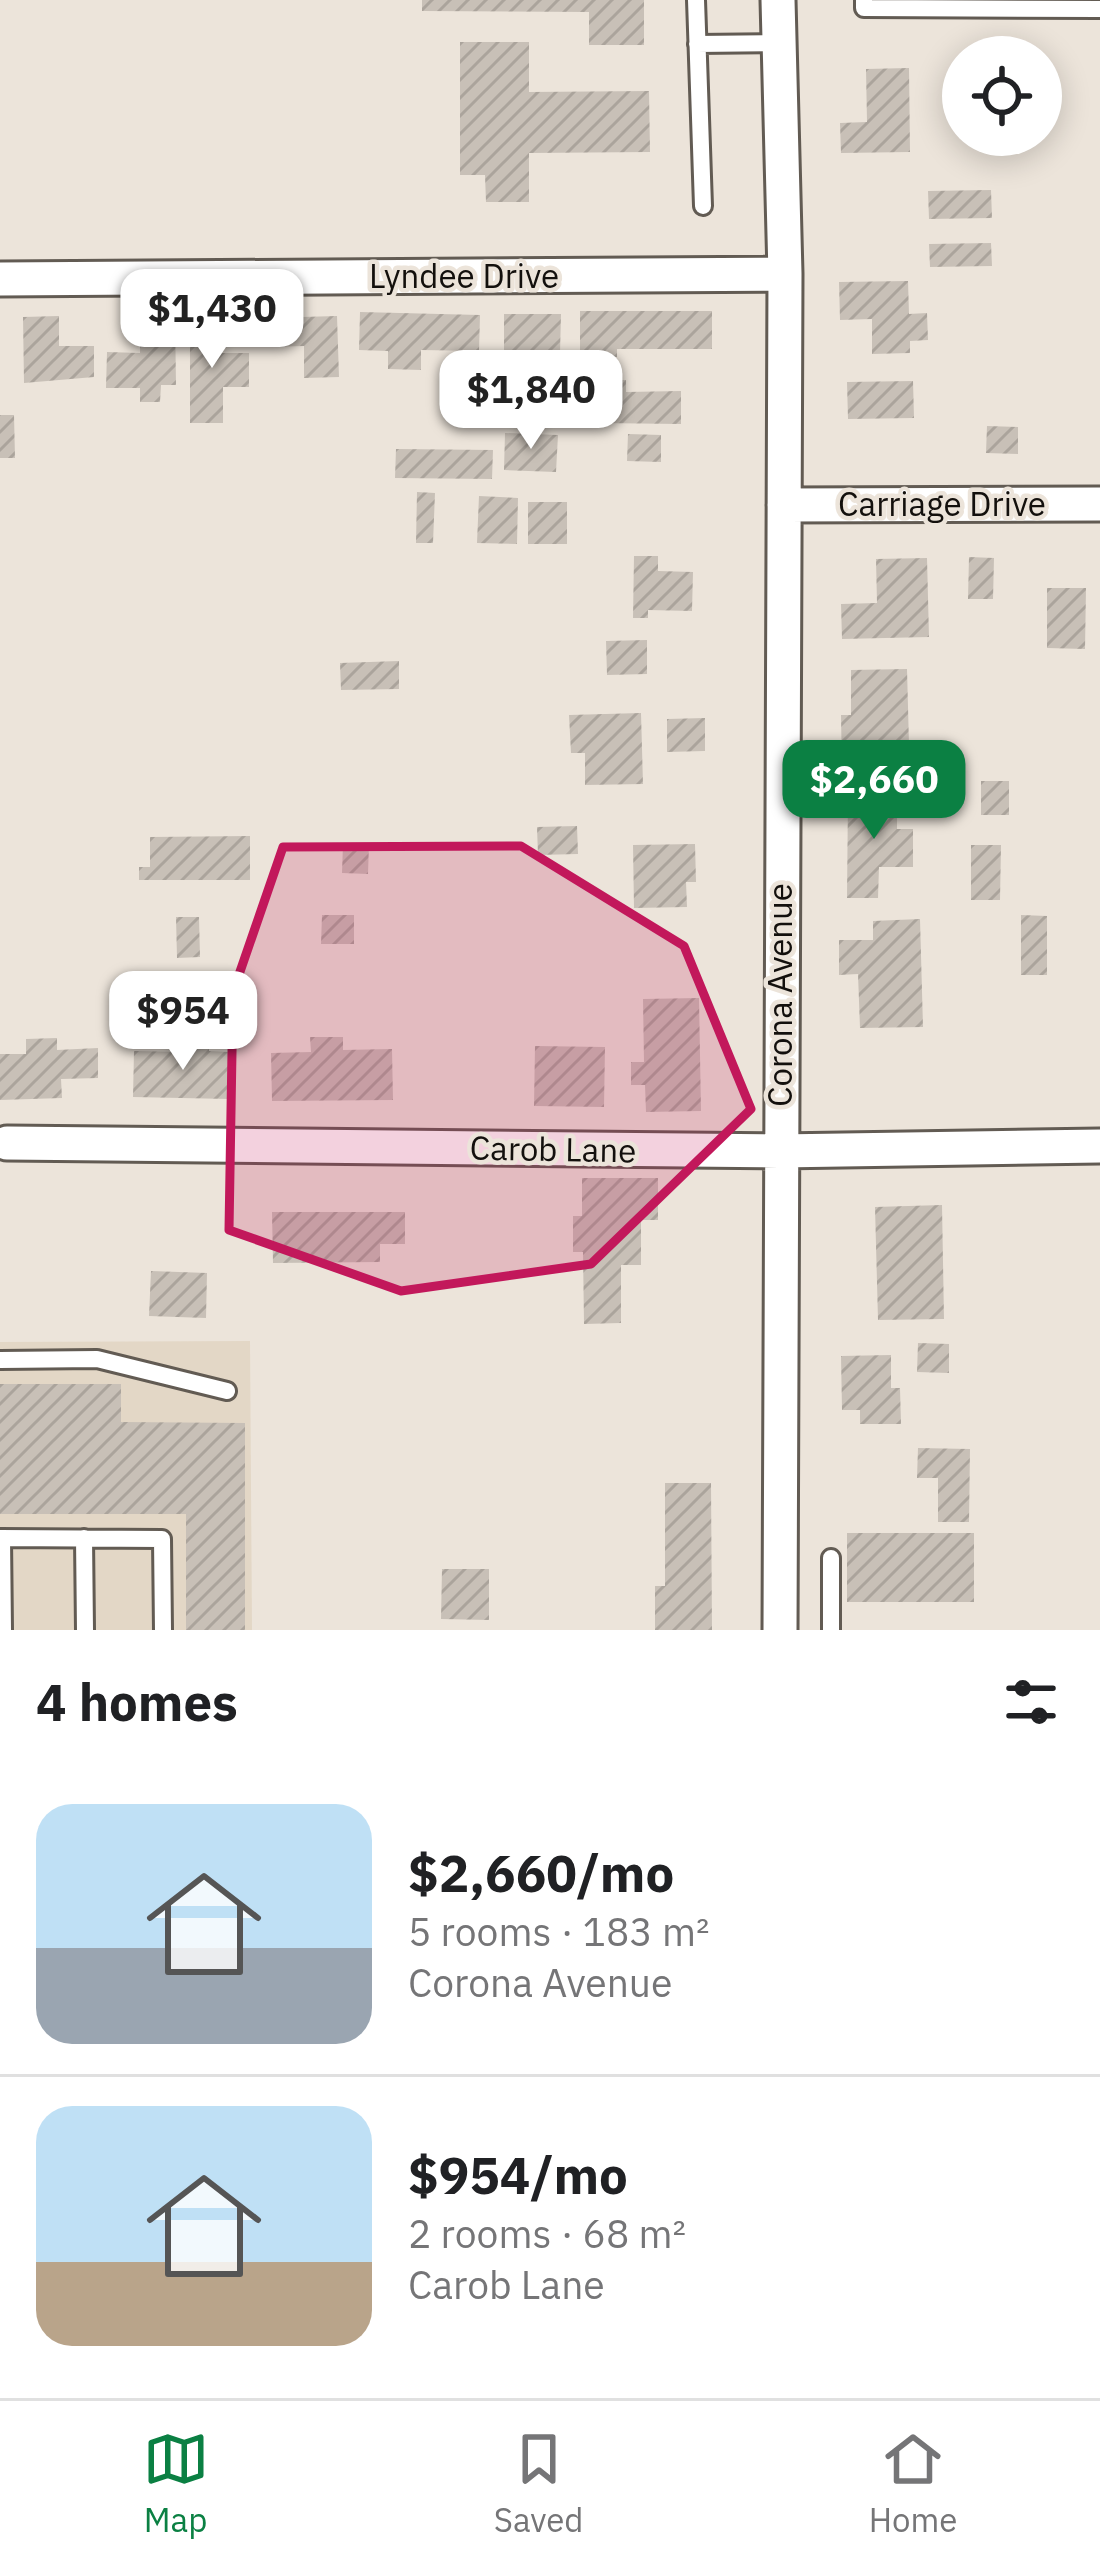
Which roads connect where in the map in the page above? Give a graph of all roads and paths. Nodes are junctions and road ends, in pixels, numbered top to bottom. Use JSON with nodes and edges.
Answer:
{"nodes":[{"id":1,"x":696,"y":0,"type":"edge"},
{"id":2,"x":778,"y":0,"type":"edge"},
{"id":3,"x":864,"y":0,"type":"edge"},
{"id":4,"x":1098,"y":5,"type":"edge"},
{"id":5,"x":778,"y":43,"type":"junction"},
{"id":6,"x":698,"y":44,"type":"junction"},
{"id":7,"x":703,"y":206,"type":"dead end"},
{"id":8,"x":785,"y":274,"type":"junction"},
{"id":9,"x":0,"y":280,"type":"edge"},
{"id":10,"x":1100,"y":504,"type":"edge"},
{"id":11,"x":784,"y":505,"type":"junction"},
{"id":12,"x":7,"y":1143,"type":"dead end"},
{"id":13,"x":1100,"y":1146,"type":"edge"},
{"id":14,"x":778,"y":1151,"type":"junction"},
{"id":15,"x":0,"y":1360,"type":"edge"},
{"id":16,"x":226,"y":1391,"type":"dead end"},
{"id":17,"x":1,"y":1538,"type":"edge"},
{"id":18,"x":84,"y":1538,"type":"junction"},
{"id":19,"x":832,"y":1558,"type":"dead end"},
{"id":20,"x":3,"y":1630,"type":"edge"},
{"id":21,"x":86,"y":1630,"type":"edge"},
{"id":22,"x":163,"y":1630,"type":"edge"},
{"id":23,"x":780,"y":1630,"type":"edge"},
{"id":24,"x":831,"y":1630,"type":"edge"}],
"edges":[{"from":1,"to":6,"type":"lane"},
{"from":2,"to":5,"type":"street","name":"Corona Avenue"},
{"from":3,"to":4,"type":"lane"},
{"from":5,"to":6,"type":"lane"},
{"from":5,"to":8,"type":"street","name":"Corona Avenue"},
{"from":6,"to":7,"type":"lane"},
{"from":8,"to":9,"type":"street","name":"Lyndee Drive"},
{"from":8,"to":11,"type":"street","name":"Corona Avenue"},
{"from":10,"to":11,"type":"street","name":"Carriage Drive"},
{"from":11,"to":14,"type":"street","name":"Corona Avenue"},
{"from":12,"to":14,"type":"street","name":"Carob Lane"},
{"from":13,"to":14,"type":"street","name":"Carob Lane"},
{"from":14,"to":23,"type":"street","name":"Corona Avenue"},
{"from":15,"to":16,"type":"lane"},
{"from":17,"to":18,"type":"lane"},
{"from":17,"to":20,"type":"lane"},
{"from":18,"to":21,"type":"lane"},
{"from":18,"to":22,"type":"lane"},
{"from":19,"to":24,"type":"lane"}]}
